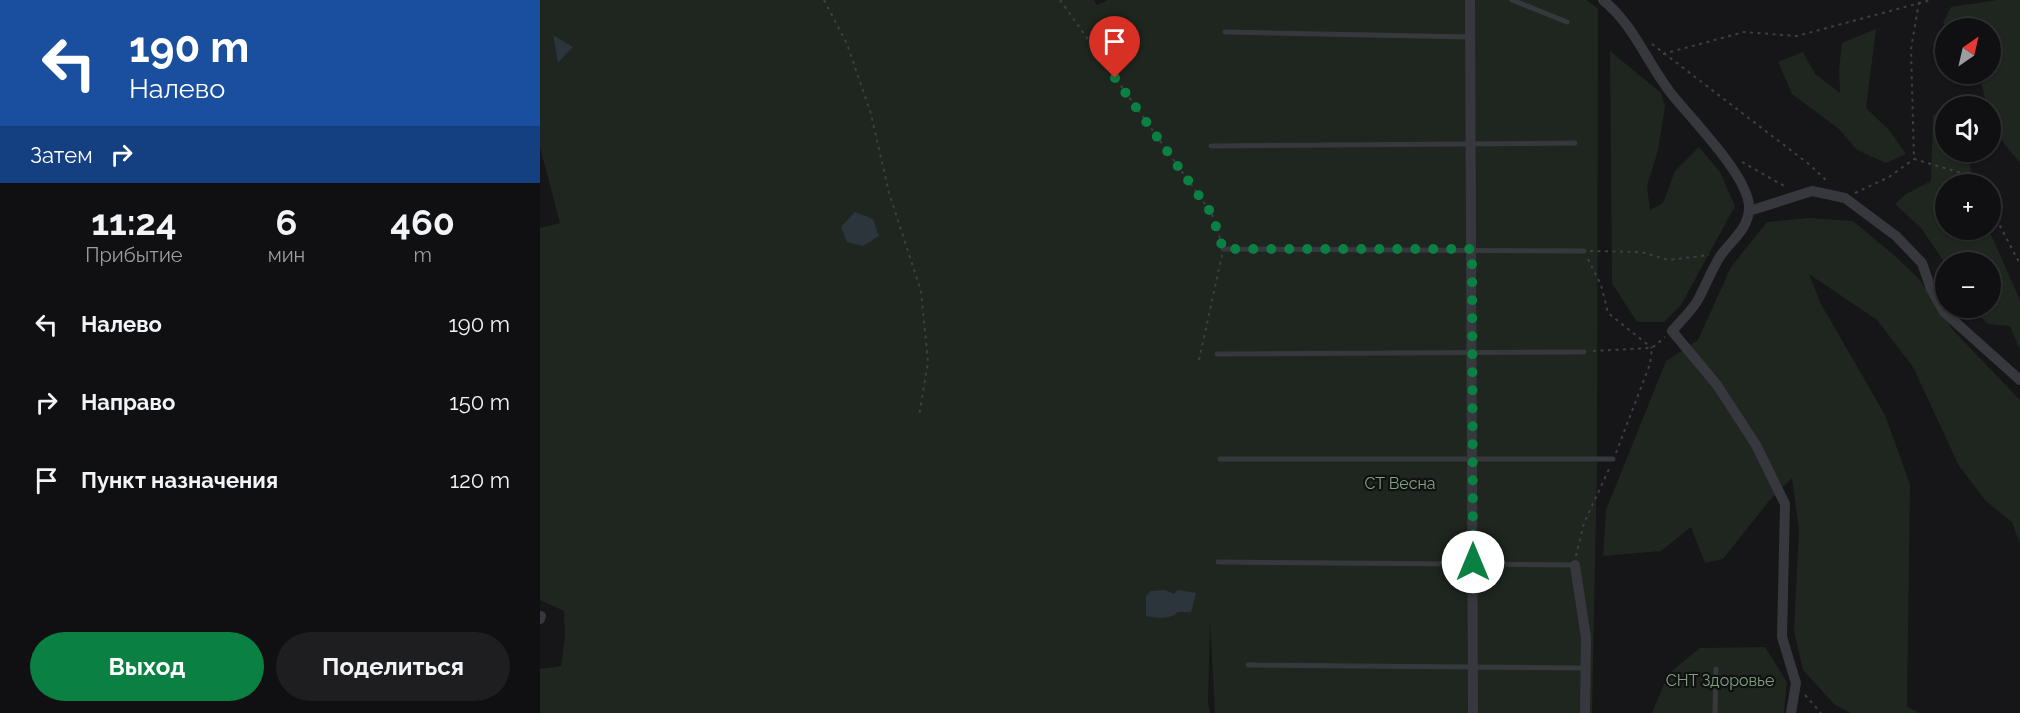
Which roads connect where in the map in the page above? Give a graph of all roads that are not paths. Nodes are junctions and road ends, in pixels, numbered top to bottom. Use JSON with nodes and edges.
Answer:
{"nodes":[{"id":1,"x":1470,"y":0,"type":"edge"},
{"id":2,"x":1512,"y":0,"type":"edge"},
{"id":3,"x":1603,"y":0,"type":"edge"},
{"id":4,"x":1567,"y":22,"type":"dead end"},
{"id":5,"x":1225,"y":32,"type":"dead end"},
{"id":6,"x":1470,"y":37,"type":"junction"},
{"id":7,"x":1575,"y":143,"type":"dead end"},
{"id":8,"x":1471,"y":145,"type":"junction"},
{"id":9,"x":1211,"y":146,"type":"dead end"},
{"id":10,"x":1749,"y":211,"type":"junction"},
{"id":11,"x":1223,"y":249,"type":"road end"},
{"id":12,"x":1472,"y":249,"type":"junction"},
{"id":13,"x":1584,"y":251,"type":"road end"},
{"id":14,"x":1584,"y":352,"type":"road end"},
{"id":15,"x":1472,"y":353,"type":"junction"},
{"id":16,"x":1217,"y":354,"type":"dead end"},
{"id":17,"x":2020,"y":380,"type":"edge"},
{"id":18,"x":1472,"y":458,"type":"junction"},
{"id":19,"x":1220,"y":459,"type":"dead end"},
{"id":20,"x":1613,"y":459,"type":"road end"},
{"id":21,"x":1218,"y":562,"type":"dead end"},
{"id":22,"x":1473,"y":562,"type":"junction"},
{"id":23,"x":1575,"y":565,"type":"joint"},
{"id":24,"x":1248,"y":665,"type":"dead end"},
{"id":25,"x":1473,"y":665,"type":"junction"},
{"id":26,"x":1585,"y":668,"type":"junction"},
{"id":27,"x":1716,"y":669,"type":"dead end"},
{"id":28,"x":1473,"y":713,"type":"edge"},
{"id":29,"x":1585,"y":713,"type":"edge"},
{"id":30,"x":1715,"y":713,"type":"edge"},
{"id":31,"x":1791,"y":713,"type":"edge"}],
"edges":[{"from":1,"to":6,"type":"street"},
{"from":2,"to":4,"type":"lane"},
{"from":3,"to":10,"type":"street"},
{"from":5,"to":6,"type":"lane"},
{"from":6,"to":8,"type":"street"},
{"from":7,"to":8,"type":"lane"},
{"from":8,"to":9,"type":"lane"},
{"from":8,"to":12,"type":"street"},
{"from":10,"to":17,"type":"street"},
{"from":10,"to":31,"type":"street"},
{"from":11,"to":12,"type":"lane"},
{"from":12,"to":13,"type":"lane"},
{"from":12,"to":15,"type":"street"},
{"from":14,"to":15,"type":"lane"},
{"from":15,"to":16,"type":"lane"},
{"from":15,"to":18,"type":"street"},
{"from":18,"to":19,"type":"lane"},
{"from":18,"to":20,"type":"lane"},
{"from":18,"to":22,"type":"street"},
{"from":21,"to":22,"type":"lane"},
{"from":22,"to":23,"type":"lane"},
{"from":22,"to":25,"type":"street"},
{"from":23,"to":26,"type":"street"},
{"from":24,"to":25,"type":"lane"},
{"from":25,"to":26,"type":"lane"},
{"from":25,"to":28,"type":"street"},
{"from":26,"to":29,"type":"street"},
{"from":27,"to":30,"type":"lane"}]}
